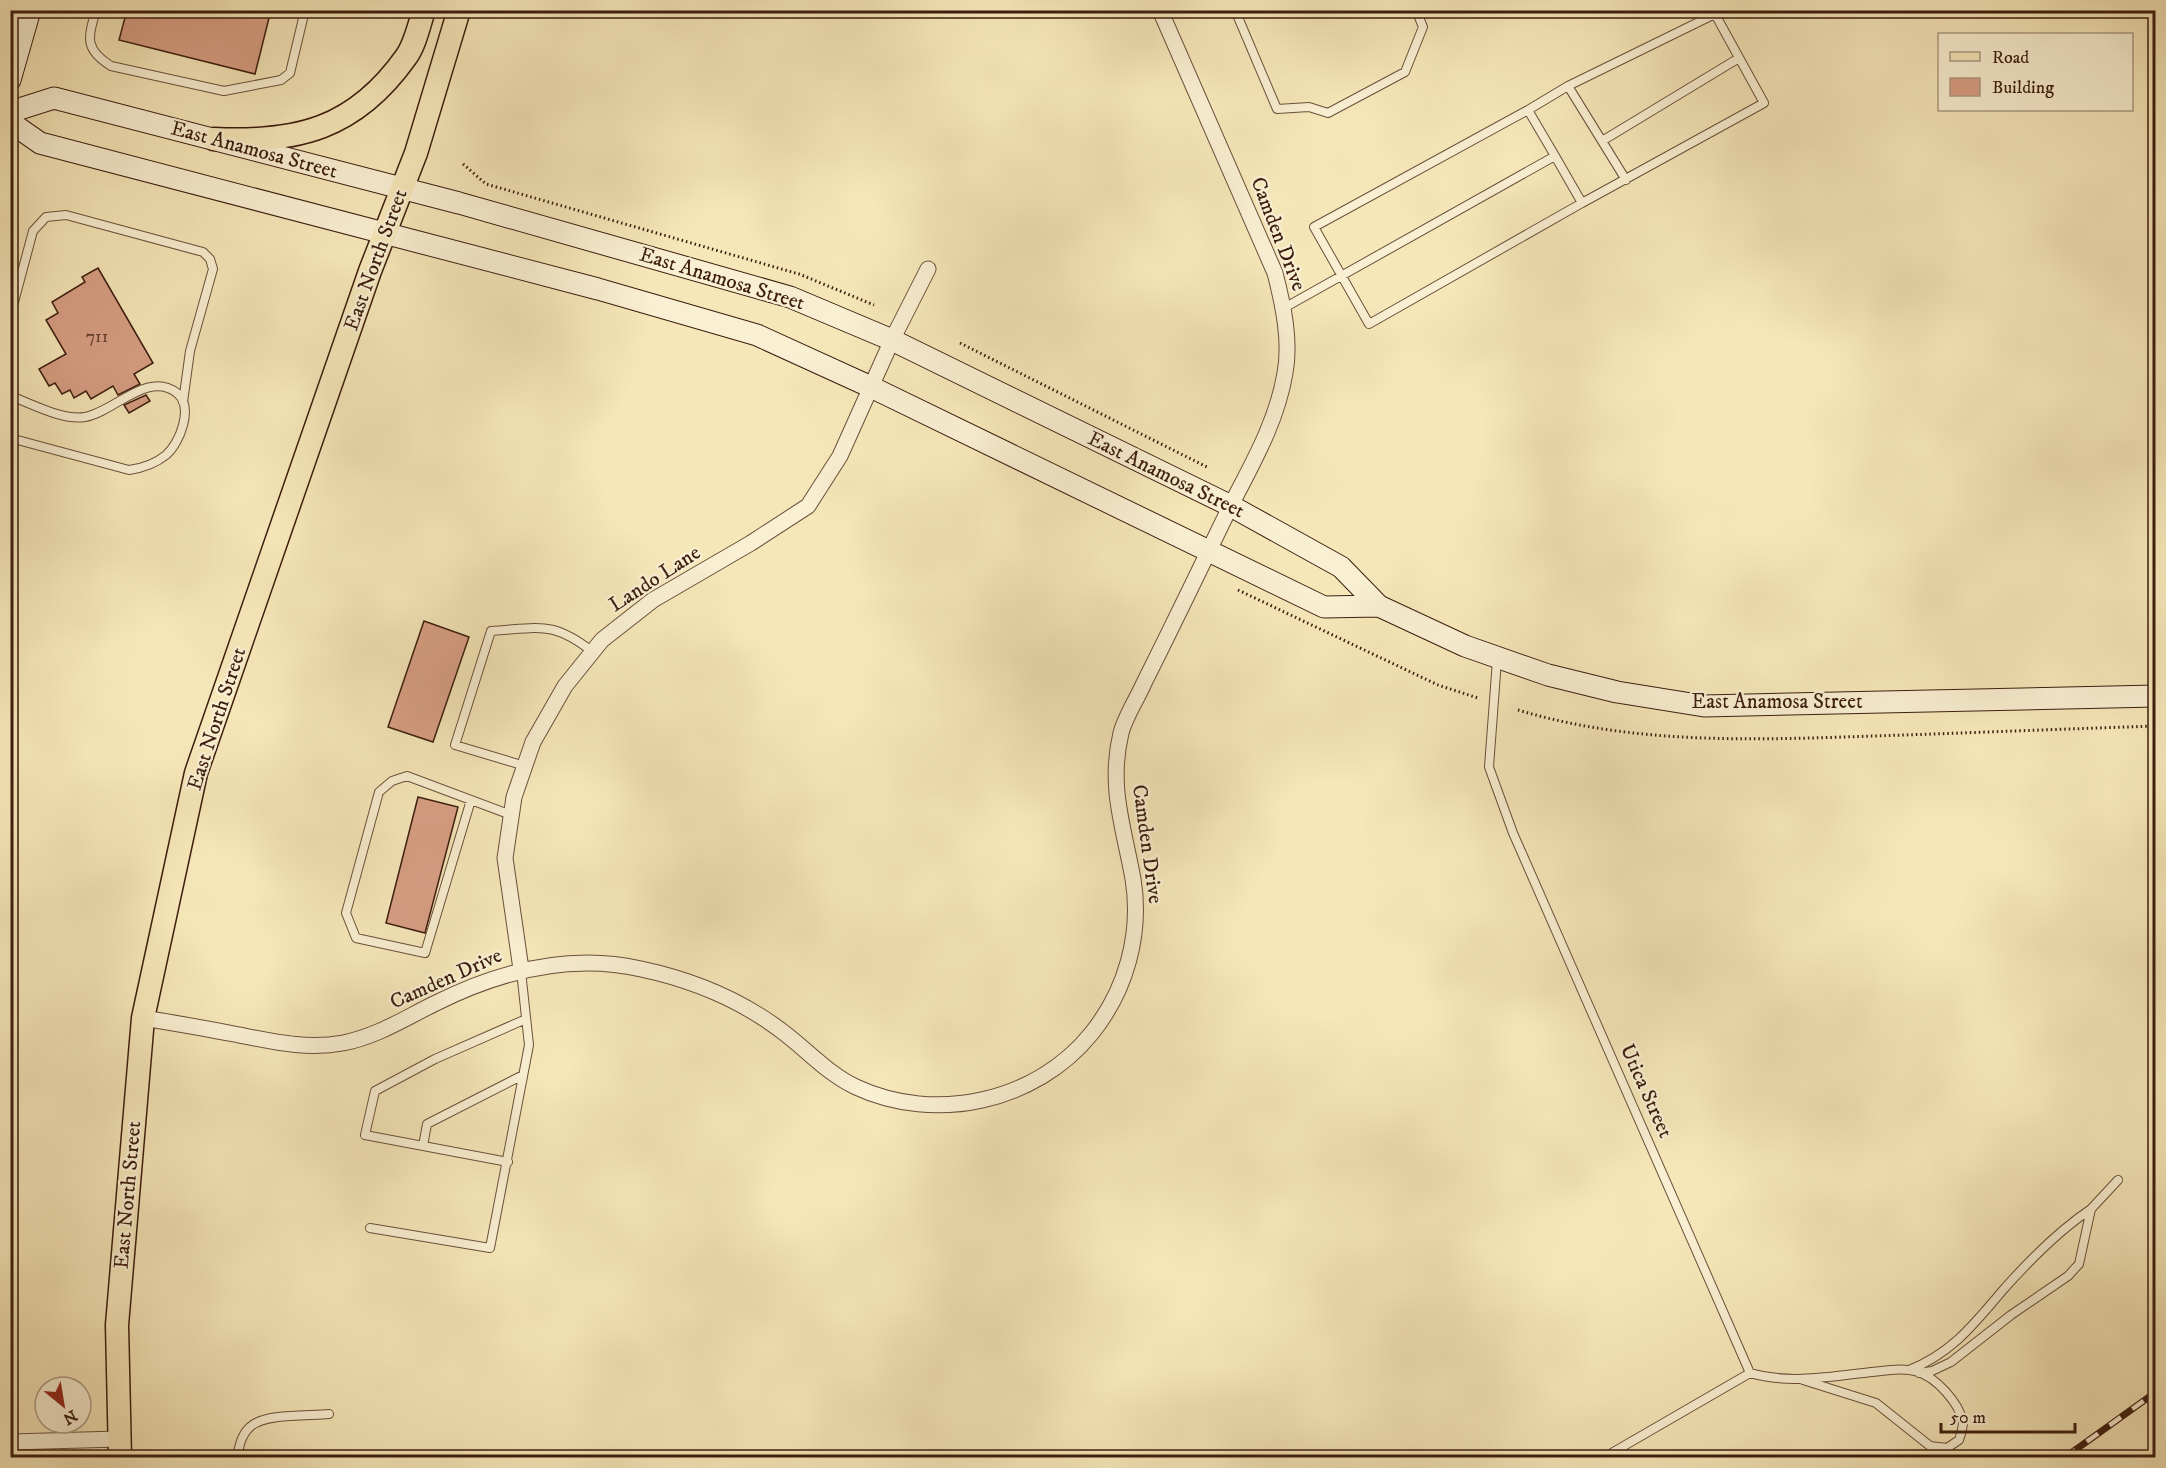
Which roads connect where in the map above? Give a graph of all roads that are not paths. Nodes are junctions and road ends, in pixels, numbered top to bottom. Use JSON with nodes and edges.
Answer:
{"nodes":[{"id":1,"x":30,"y":10,"type":"edge"},
{"id":2,"x":96,"y":10,"type":"edge"},
{"id":3,"x":305,"y":10,"type":"edge"},
{"id":4,"x":424,"y":10,"type":"edge"},
{"id":5,"x":459,"y":10,"type":"edge"},
{"id":6,"x":1160,"y":10,"type":"edge"},
{"id":7,"x":1235,"y":10,"type":"edge"},
{"id":8,"x":1416,"y":10,"type":"edge"},
{"id":9,"x":1739,"y":58,"type":"junction"},
{"id":10,"x":10,"y":80,"type":"edge"},
{"id":11,"x":1568,"y":86,"type":"junction"},
{"id":12,"x":1528,"y":110,"type":"junction"},
{"id":13,"x":10,"y":111,"type":"edge"},
{"id":14,"x":10,"y":122,"type":"edge"},
{"id":15,"x":214,"y":139,"type":"junction"},
{"id":16,"x":1602,"y":141,"type":"junction"},
{"id":17,"x":1555,"y":156,"type":"junction"},
{"id":18,"x":1626,"y":180,"type":"junction"},
{"id":19,"x":402,"y":188,"type":"junction"},
{"id":20,"x":1582,"y":203,"type":"junction"},
{"id":21,"x":384,"y":233,"type":"junction"},
{"id":22,"x":928,"y":269,"type":"dead end"},
{"id":23,"x":1340,"y":277,"type":"junction"},
{"id":24,"x":1284,"y":308,"type":"junction"},
{"id":25,"x":10,"y":317,"type":"edge"},
{"id":26,"x":892,"y":340,"type":"junction"},
{"id":27,"x":871,"y":387,"type":"junction"},
{"id":28,"x":10,"y":396,"type":"edge"},
{"id":29,"x":183,"y":402,"type":"junction"},
{"id":30,"x":10,"y":438,"type":"edge"},
{"id":31,"x":1231,"y":506,"type":"junction"},
{"id":32,"x":1208,"y":553,"type":"junction"},
{"id":33,"x":1379,"y":606,"type":"junction"},
{"id":34,"x":593,"y":652,"type":"junction"},
{"id":35,"x":1497,"y":657,"type":"junction"},
{"id":36,"x":2156,"y":696,"type":"edge"},
{"id":37,"x":525,"y":766,"type":"junction"},
{"id":38,"x":471,"y":800,"type":"junction"},
{"id":39,"x":511,"y":815,"type":"junction"},
{"id":40,"x":521,"y":969,"type":"junction"},
{"id":41,"x":143,"y":1018,"type":"junction"},
{"id":42,"x":526,"y":1019,"type":"junction"},
{"id":43,"x":523,"y":1075,"type":"junction"},
{"id":44,"x":423,"y":1146,"type":"junction"},
{"id":45,"x":508,"y":1162,"type":"junction"},
{"id":46,"x":2118,"y":1180,"type":"dead end"},
{"id":47,"x":2091,"y":1209,"type":"junction"},
{"id":48,"x":370,"y":1228,"type":"dead end"},
{"id":49,"x":1905,"y":1371,"type":"junction"},
{"id":50,"x":1919,"y":1372,"type":"junction"},
{"id":51,"x":1750,"y":1373,"type":"junction"},
{"id":52,"x":1803,"y":1380,"type":"junction"},
{"id":53,"x":329,"y":1414,"type":"dead end"},
{"id":54,"x":10,"y":1442,"type":"edge"},
{"id":55,"x":120,"y":1448,"type":"edge"},
{"id":56,"x":237,"y":1458,"type":"edge"},
{"id":57,"x":1603,"y":1458,"type":"edge"}],
"edges":[{"from":1,"to":10,"type":"main road"},
{"from":2,"to":3,"type":"lane"},
{"from":4,"to":15,"type":"main road"},
{"from":5,"to":19,"type":"main road","name":"East North Street"},
{"from":6,"to":24,"type":"street","name":"Camden Drive"},
{"from":7,"to":8,"type":"lane"},
{"from":9,"to":11,"type":"lane"},
{"from":9,"to":16,"type":"lane"},
{"from":9,"to":18,"type":"lane"},
{"from":11,"to":12,"type":"lane"},
{"from":11,"to":16,"type":"lane"},
{"from":12,"to":17,"type":"lane"},
{"from":12,"to":23,"type":"lane"},
{"from":13,"to":15,"type":"main road","name":"East Anamosa Street"},
{"from":14,"to":21,"type":"main road","name":"East Anamosa Street"},
{"from":15,"to":19,"type":"main road","name":"East Anamosa Street"},
{"from":16,"to":18,"type":"lane"},
{"from":17,"to":20,"type":"lane"},
{"from":17,"to":23,"type":"lane"},
{"from":18,"to":20,"type":"lane"},
{"from":19,"to":21,"type":"main road","name":"East North Street"},
{"from":19,"to":26,"type":"main road","name":"East Anamosa Street"},
{"from":20,"to":23,"type":"lane"},
{"from":21,"to":27,"type":"main road","name":"East Anamosa Street"},
{"from":21,"to":41,"type":"main road","name":"East North Street"},
{"from":22,"to":26,"type":"street","name":"Lando Lane"},
{"from":23,"to":24,"type":"lane"},
{"from":24,"to":31,"type":"street","name":"Camden Drive"},
{"from":25,"to":29,"type":"lane"},
{"from":26,"to":27,"type":"street","name":"Lando Lane"},
{"from":26,"to":31,"type":"main road","name":"East Anamosa Street"},
{"from":27,"to":32,"type":"main road","name":"East Anamosa Street"},
{"from":27,"to":34,"type":"street","name":"Lando Lane"},
{"from":28,"to":29,"type":"lane"},
{"from":29,"to":30,"type":"lane"},
{"from":31,"to":32,"type":"street","name":"Camden Drive"},
{"from":31,"to":33,"type":"main road","name":"East Anamosa Street"},
{"from":32,"to":33,"type":"main road","name":"East Anamosa Street"},
{"from":32,"to":40,"type":"street","name":"Camden Drive"},
{"from":33,"to":35,"type":"main road","name":"East Anamosa Street"},
{"from":34,"to":37,"type":"street","name":"Lando Lane"},
{"from":34,"to":37,"type":"lane"},
{"from":35,"to":36,"type":"main road","name":"East Anamosa Street"},
{"from":35,"to":51,"type":"lane","name":"Utica Street"},
{"from":37,"to":39,"type":"street","name":"Lando Lane"},
{"from":38,"to":38,"type":"lane"},
{"from":38,"to":39,"type":"lane"},
{"from":39,"to":40,"type":"street","name":"Lando Lane"},
{"from":40,"to":41,"type":"street","name":"Camden Drive"},
{"from":40,"to":42,"type":"lane"},
{"from":41,"to":55,"type":"main road","name":"East North Street"},
{"from":42,"to":43,"type":"lane"},
{"from":42,"to":44,"type":"lane"},
{"from":43,"to":44,"type":"lane"},
{"from":43,"to":45,"type":"lane"},
{"from":44,"to":45,"type":"lane"},
{"from":45,"to":48,"type":"lane"},
{"from":46,"to":47,"type":"lane"},
{"from":47,"to":49,"type":"lane"},
{"from":47,"to":50,"type":"lane"},
{"from":49,"to":50,"type":"lane"},
{"from":49,"to":52,"type":"lane"},
{"from":50,"to":52,"type":"lane"},
{"from":51,"to":52,"type":"lane"},
{"from":51,"to":57,"type":"lane"},
{"from":53,"to":56,"type":"lane"},
{"from":54,"to":55,"type":"street"}]}
